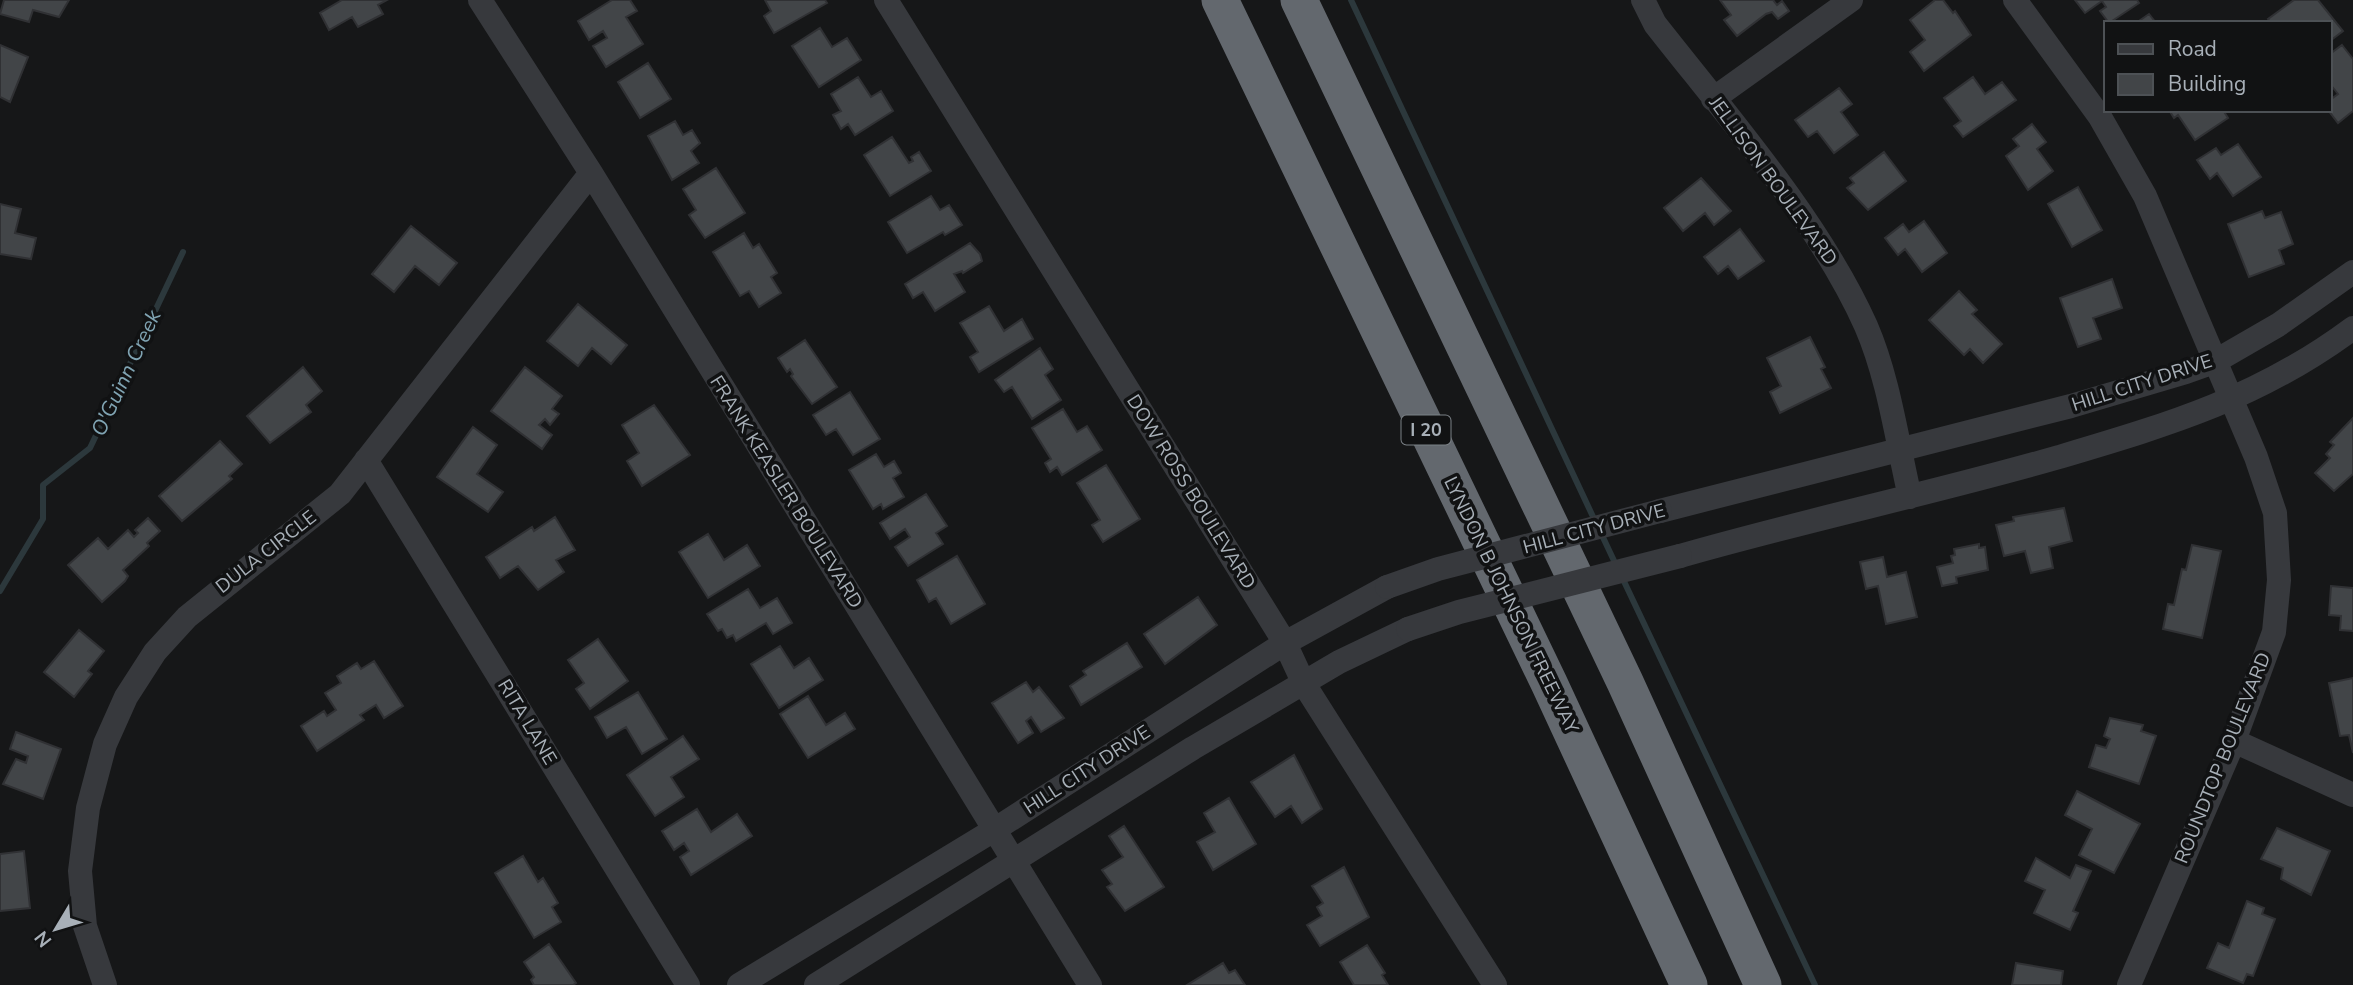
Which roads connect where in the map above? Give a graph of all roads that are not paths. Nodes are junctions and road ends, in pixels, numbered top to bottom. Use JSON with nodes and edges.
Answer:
{"nodes":[{"id":1,"x":480,"y":0,"type":"edge"},
{"id":2,"x":886,"y":0,"type":"edge"},
{"id":3,"x":1202,"y":0,"type":"edge"},
{"id":4,"x":1220,"y":0,"type":"edge"},
{"id":5,"x":1298,"y":0,"type":"edge"},
{"id":6,"x":1308,"y":0,"type":"edge"},
{"id":7,"x":1643,"y":0,"type":"edge"},
{"id":8,"x":2015,"y":0,"type":"edge"},
{"id":9,"x":1837,"y":4,"type":"edge"},
{"id":10,"x":1345,"y":97,"type":"junction"},
{"id":11,"x":1713,"y":99,"type":"junction"},
{"id":12,"x":591,"y":173,"type":"junction"},
{"id":13,"x":1304,"y":178,"type":"junction"},
{"id":14,"x":2353,"y":272,"type":"edge"},
{"id":15,"x":2353,"y":328,"type":"edge"},
{"id":16,"x":2214,"y":362,"type":"junction"},
{"id":17,"x":2231,"y":401,"type":"junction"},
{"id":18,"x":1899,"y":451,"type":"junction"},
{"id":19,"x":366,"y":460,"type":"junction"},
{"id":20,"x":1910,"y":496,"type":"junction"},
{"id":21,"x":1285,"y":643,"type":"junction"},
{"id":22,"x":1304,"y":684,"type":"junction"},
{"id":23,"x":2234,"y":741,"type":"junction"},
{"id":24,"x":2353,"y":795,"type":"edge"},
{"id":25,"x":994,"y":830,"type":"junction"},
{"id":26,"x":1014,"y":862,"type":"junction"},
{"id":27,"x":105,"y":985,"type":"edge"},
{"id":28,"x":688,"y":985,"type":"edge"},
{"id":29,"x":739,"y":985,"type":"edge"},
{"id":30,"x":816,"y":985,"type":"edge"},
{"id":31,"x":1090,"y":985,"type":"edge"},
{"id":32,"x":1495,"y":985,"type":"edge"},
{"id":33,"x":1689,"y":985,"type":"edge"},
{"id":34,"x":1762,"y":985,"type":"edge"},
{"id":35,"x":2129,"y":985,"type":"edge"}],
"edges":[{"from":1,"to":12,"type":"street","name":"FRANK KEASLER BOULEVARD"},
{"from":2,"to":21,"type":"street","name":"DOW ROSS BOULEVARD"},
{"from":3,"to":13,"type":"highway"},
{"from":4,"to":13,"type":"highway","name":"LYNDON B JOHNSON FREEWAY","number":"I 20"},
{"from":5,"to":10,"type":"highway"},
{"from":6,"to":10,"type":"highway"},
{"from":7,"to":11,"type":"street","name":"JELLISON BOULEVARD"},
{"from":8,"to":16,"type":"street","name":"ROUNDTOP BOULEVARD"},
{"from":9,"to":11,"type":"street"},
{"from":10,"to":34,"type":"highway"},
{"from":11,"to":18,"type":"street","name":"JELLISON BOULEVARD"},
{"from":12,"to":19,"type":"street","name":"DULA CIRCLE"},
{"from":12,"to":25,"type":"street","name":"FRANK KEASLER BOULEVARD"},
{"from":13,"to":33,"type":"highway","name":"LYNDON B JOHNSON FREEWAY","number":"I 20"},
{"from":14,"to":16,"type":"street","name":"HILL CITY DRIVE"},
{"from":15,"to":17,"type":"street","name":"HILL CITY DRIVE"},
{"from":16,"to":17,"type":"street","name":"ROUNDTOP BOULEVARD"},
{"from":16,"to":18,"type":"street","name":"HILL CITY DRIVE"},
{"from":17,"to":20,"type":"street","name":"HILL CITY DRIVE"},
{"from":17,"to":23,"type":"street","name":"ROUNDTOP BOULEVARD"},
{"from":18,"to":20,"type":"street","name":"JELLISON BOULEVARD"},
{"from":18,"to":21,"type":"street","name":"HILL CITY DRIVE","bridge":true},
{"from":19,"to":27,"type":"street","name":"DULA CIRCLE"},
{"from":19,"to":28,"type":"street","name":"RITA LANE"},
{"from":20,"to":22,"type":"street","name":"HILL CITY DRIVE","bridge":true},
{"from":21,"to":22,"type":"street","name":"DOW ROSS BOULEVARD"},
{"from":21,"to":25,"type":"street","name":"HILL CITY DRIVE"},
{"from":22,"to":26,"type":"street","name":"HILL CITY DRIVE"},
{"from":22,"to":32,"type":"street","name":"DOW ROSS BOULEVARD"},
{"from":23,"to":24,"type":"street"},
{"from":23,"to":35,"type":"street","name":"ROUNDTOP BOULEVARD"},
{"from":25,"to":26,"type":"street","name":"FRANK KEASLER BOULEVARD"},
{"from":25,"to":29,"type":"street","name":"HILL CITY DRIVE"},
{"from":26,"to":30,"type":"street","name":"HILL CITY DRIVE"},
{"from":26,"to":31,"type":"street","name":"FRANK KEASLER BOULEVARD"}]}
